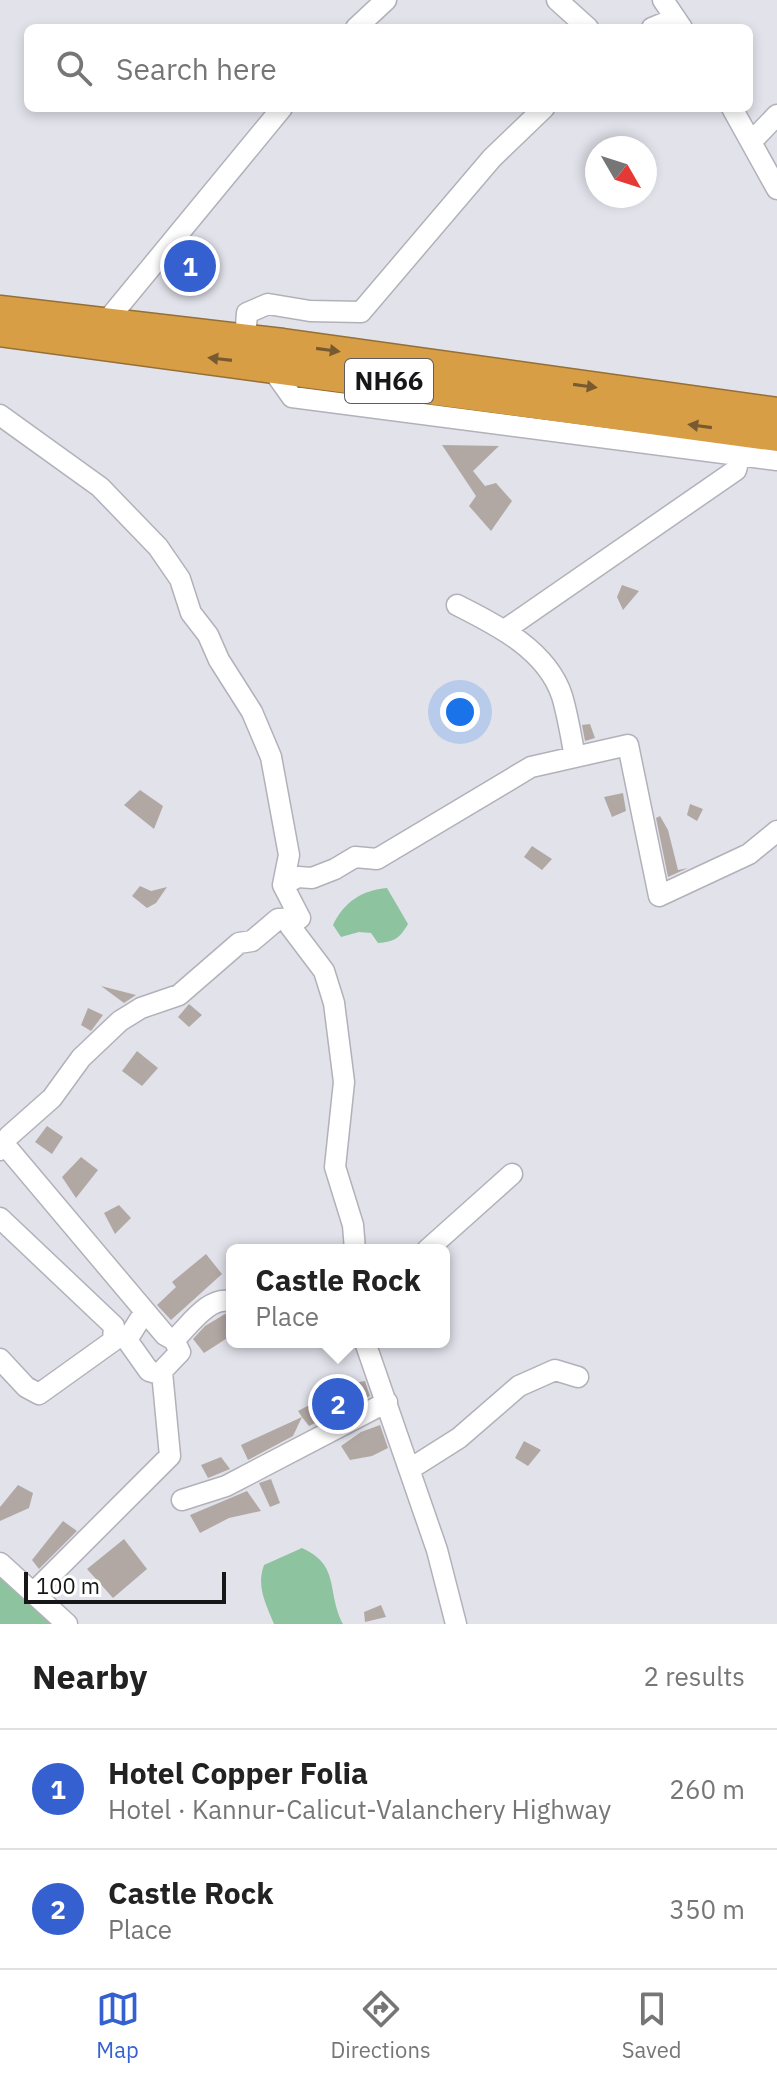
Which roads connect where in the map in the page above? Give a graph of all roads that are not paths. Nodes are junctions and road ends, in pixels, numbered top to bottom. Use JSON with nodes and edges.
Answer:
{"nodes":[{"id":1,"x":386,"y":0,"type":"edge"},
{"id":2,"x":557,"y":0,"type":"edge"},
{"id":3,"x":663,"y":0,"type":"edge"},
{"id":4,"x":678,"y":23,"type":"edge"},
{"id":5,"x":360,"y":24,"type":"edge"},
{"id":6,"x":584,"y":24,"type":"edge"},
{"id":7,"x":279,"y":112,"type":"edge"},
{"id":8,"x":540,"y":112,"type":"edge"},
{"id":9,"x":734,"y":112,"type":"edge"},
{"id":10,"x":777,"y":115,"type":"edge"},
{"id":11,"x":752,"y":141,"type":"junction"},
{"id":12,"x":777,"y":189,"type":"edge"},
{"id":13,"x":0,"y":311,"type":"edge"},
{"id":14,"x":105,"y":323,"type":"junction"},
{"id":15,"x":0,"y":331,"type":"edge"},
{"id":16,"x":245,"y":339,"type":"junction"},
{"id":17,"x":270,"y":366,"type":"junction"},
{"id":18,"x":777,"y":399,"type":"edge"},
{"id":19,"x":762,"y":411,"type":"edge"},
{"id":20,"x":0,"y":415,"type":"edge"},
{"id":21,"x":777,"y":436,"type":"edge"},
{"id":22,"x":740,"y":455,"type":"junction"},
{"id":23,"x":777,"y":460,"type":"edge"},
{"id":24,"x":457,"y":605,"type":"dead end"},
{"id":25,"x":506,"y":629,"type":"junction"},
{"id":26,"x":575,"y":757,"type":"junction"},
{"id":27,"x":777,"y":831,"type":"edge"},
{"id":28,"x":283,"y":885,"type":"junction"},
{"id":29,"x":300,"y":918,"type":"junction"},
{"id":30,"x":2,"y":1147,"type":"edge"},
{"id":31,"x":512,"y":1174,"type":"dead end"},
{"id":32,"x":0,"y":1218,"type":"edge"},
{"id":33,"x":355,"y":1244,"type":"edge"},
{"id":34,"x":434,"y":1244,"type":"edge"},
{"id":35,"x":226,"y":1300,"type":"edge"},
{"id":36,"x":145,"y":1311,"type":"junction"},
{"id":37,"x":174,"y":1340,"type":"junction"},
{"id":38,"x":367,"y":1348,"type":"edge"},
{"id":39,"x":0,"y":1359,"type":"edge"},
{"id":40,"x":162,"y":1372,"type":"junction"},
{"id":41,"x":578,"y":1377,"type":"dead end"},
{"id":42,"x":387,"y":1402,"type":"junction"},
{"id":43,"x":410,"y":1469,"type":"junction"},
{"id":44,"x":182,"y":1500,"type":"dead end"},
{"id":45,"x":0,"y":1563,"type":"edge"},
{"id":46,"x":33,"y":1593,"type":"junction"},
{"id":47,"x":67,"y":1624,"type":"edge"},
{"id":48,"x":456,"y":1624,"type":"edge"}],
"edges":[{"from":1,"to":5,"type":"street"},
{"from":2,"to":6,"type":"street"},
{"from":3,"to":4,"type":"street"},
{"from":7,"to":14,"type":"street"},
{"from":8,"to":16,"type":"street"},
{"from":9,"to":11,"type":"street"},
{"from":10,"to":11,"type":"street"},
{"from":11,"to":12,"type":"street"},
{"from":13,"to":14,"type":"highway","number":"NH66"},
{"from":14,"to":16,"type":"highway","number":"NH66"},
{"from":17,"to":15,"type":"highway","number":"NH66","one_way":true},
{"from":16,"to":19,"type":"highway","number":"NH66","one_way":true},
{"from":21,"to":17,"type":"highway","number":"NH66","one_way":true},
{"from":17,"to":22,"type":"street"},
{"from":18,"to":19,"type":"street"},
{"from":20,"to":28,"type":"street"},
{"from":22,"to":23,"type":"street"},
{"from":22,"to":25,"type":"street"},
{"from":24,"to":25,"type":"street"},
{"from":25,"to":26,"type":"street"},
{"from":26,"to":27,"type":"street"},
{"from":26,"to":28,"type":"street"},
{"from":28,"to":29,"type":"street"},
{"from":29,"to":30,"type":"street"},
{"from":29,"to":33,"type":"street"},
{"from":30,"to":36,"type":"street"},
{"from":31,"to":34,"type":"street"},
{"from":32,"to":39,"type":"street"},
{"from":35,"to":37,"type":"street"},
{"from":36,"to":37,"type":"street"},
{"from":36,"to":40,"type":"street"},
{"from":37,"to":40,"type":"street"},
{"from":38,"to":42,"type":"street"},
{"from":40,"to":46,"type":"street"},
{"from":41,"to":43,"type":"street"},
{"from":42,"to":43,"type":"street"},
{"from":42,"to":44,"type":"street"},
{"from":43,"to":48,"type":"street"},
{"from":45,"to":46,"type":"street"},
{"from":46,"to":47,"type":"street"}]}
